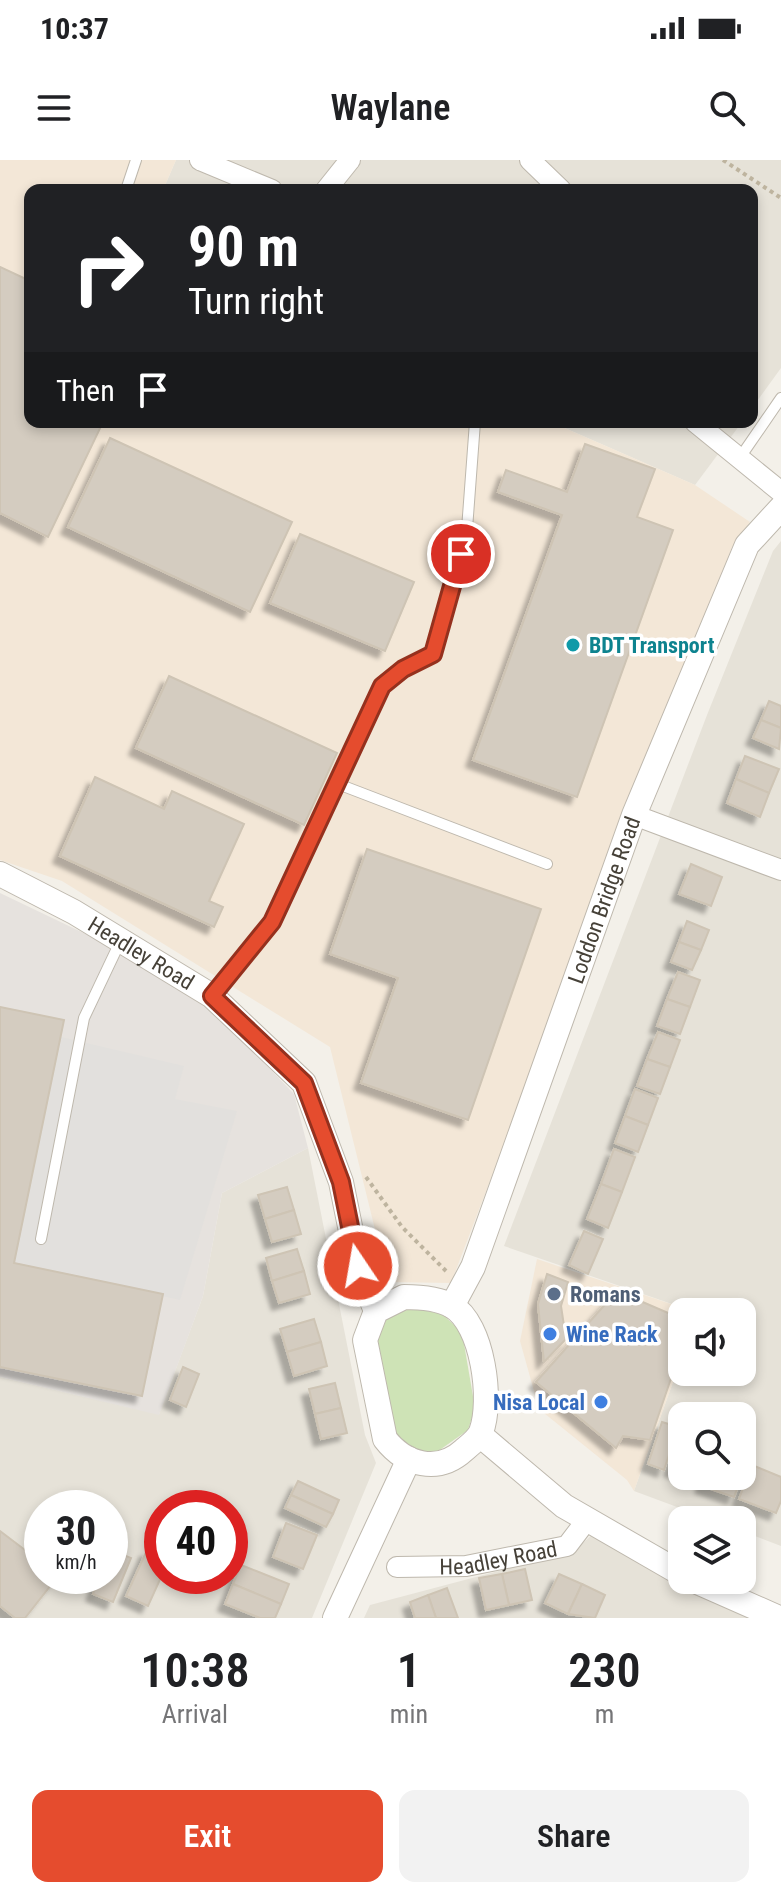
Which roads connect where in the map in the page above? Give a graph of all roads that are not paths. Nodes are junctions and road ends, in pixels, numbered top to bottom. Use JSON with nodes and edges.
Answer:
{"nodes":[{"id":1,"x":136,"y":160,"type":"edge"},
{"id":2,"x":200,"y":160,"type":"edge"},
{"id":3,"x":350,"y":160,"type":"edge"},
{"id":4,"x":530,"y":160,"type":"edge"},
{"id":5,"x":128,"y":184,"type":"edge"},
{"id":6,"x":258,"y":184,"type":"edge"},
{"id":7,"x":331,"y":184,"type":"edge"},
{"id":8,"x":555,"y":184,"type":"edge"},
{"id":9,"x":781,"y":398,"type":"edge"},
{"id":10,"x":475,"y":428,"type":"edge"},
{"id":11,"x":702,"y":428,"type":"edge"},
{"id":12,"x":739,"y":459,"type":"junction"},
{"id":13,"x":781,"y":492,"type":"edge"},
{"id":14,"x":781,"y":508,"type":"edge"},
{"id":15,"x":338,"y":784,"type":"junction"},
{"id":16,"x":634,"y":815,"type":"junction"},
{"id":17,"x":547,"y":864,"type":"dead end"},
{"id":18,"x":781,"y":870,"type":"edge"},
{"id":19,"x":0,"y":874,"type":"edge"},
{"id":20,"x":121,"y":940,"type":"junction"},
{"id":21,"x":212,"y":996,"type":"junction"},
{"id":22,"x":41,"y":1239,"type":"dead end"},
{"id":23,"x":457,"y":1297,"type":"junction"},
{"id":24,"x":376,"y":1311,"type":"junction"},
{"id":25,"x":480,"y":1435,"type":"junction"},
{"id":26,"x":409,"y":1459,"type":"junction"},
{"id":27,"x":586,"y":1521,"type":"junction"},
{"id":28,"x":668,"y":1566,"type":"edge"},
{"id":29,"x":397,"y":1567,"type":"dead end"},
{"id":30,"x":725,"y":1594,"type":"edge"},
{"id":31,"x":335,"y":1618,"type":"edge"},
{"id":32,"x":779,"y":1618,"type":"edge"}],
"edges":[{"from":1,"to":5,"type":"lane"},
{"from":2,"to":6,"type":"street"},
{"from":3,"to":7,"type":"street"},
{"from":4,"to":8,"type":"street"},
{"from":9,"to":12,"type":"lane"},
{"from":10,"to":15,"type":"lane"},
{"from":11,"to":12,"type":"street"},
{"from":12,"to":13,"type":"street"},
{"from":14,"to":16,"type":"street","name":"Loddon Bridge Road"},
{"from":15,"to":17,"type":"lane"},
{"from":15,"to":21,"type":"lane"},
{"from":16,"to":18,"type":"street"},
{"from":16,"to":23,"type":"street","name":"Loddon Bridge Road"},
{"from":19,"to":20,"type":"street","name":"Headley Road"},
{"from":20,"to":21,"type":"street","name":"Headley Road"},
{"from":20,"to":22,"type":"lane"},
{"from":21,"to":24,"type":"street","name":"Headley Road"},
{"from":23,"to":24,"type":"street"},
{"from":23,"to":25,"type":"street"},
{"from":24,"to":26,"type":"street"},
{"from":25,"to":26,"type":"street"},
{"from":25,"to":27,"type":"street","name":"Headley Road"},
{"from":26,"to":31,"type":"street"},
{"from":27,"to":28,"type":"street","name":"Headley Road"},
{"from":27,"to":29,"type":"street","name":"Headley Road"},
{"from":30,"to":32,"type":"street"}]}
